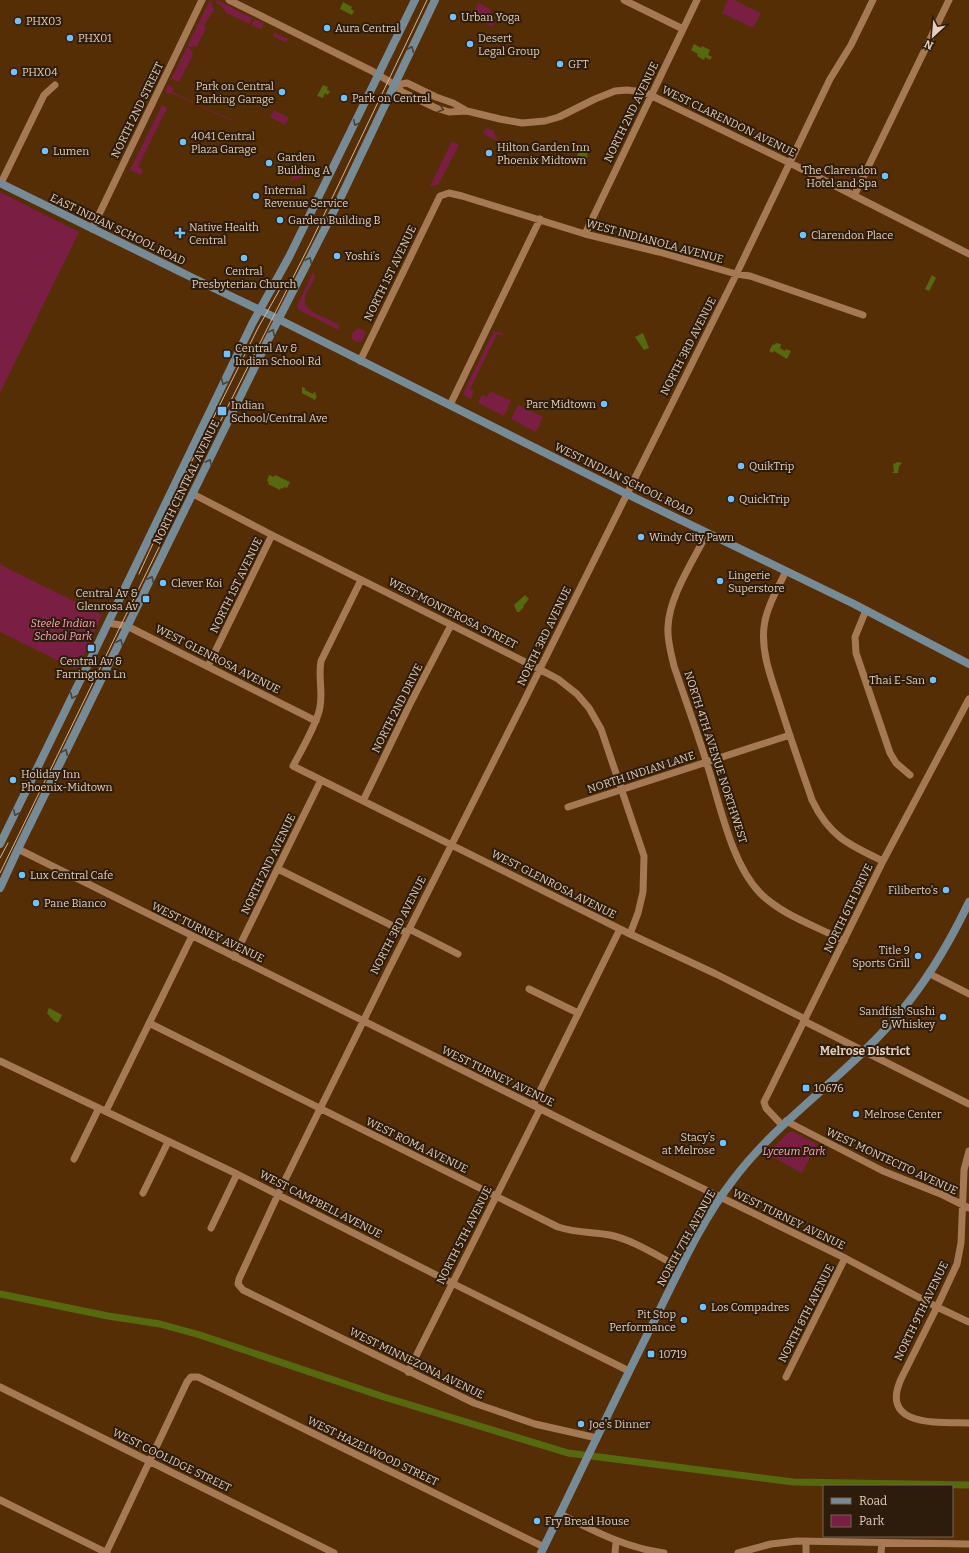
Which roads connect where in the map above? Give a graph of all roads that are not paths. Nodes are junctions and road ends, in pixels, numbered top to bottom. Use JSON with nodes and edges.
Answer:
{"nodes":[{"id":1,"x":202,"y":0,"type":"edge"},
{"id":2,"x":229,"y":0,"type":"edge"},
{"id":3,"x":415,"y":0,"type":"edge"},
{"id":4,"x":435,"y":0,"type":"edge"},
{"id":5,"x":624,"y":0,"type":"edge"},
{"id":6,"x":697,"y":0,"type":"edge"},
{"id":7,"x":873,"y":0,"type":"edge"},
{"id":8,"x":949,"y":0,"type":"edge"},
{"id":9,"x":683,"y":29,"type":"junction"},
{"id":10,"x":382,"y":77,"type":"junction"},
{"id":11,"x":395,"y":84,"type":"junction"},
{"id":12,"x":56,"y":85,"type":"dead end"},
{"id":13,"x":652,"y":94,"type":"junction"},
{"id":14,"x":467,"y":111,"type":"junction"},
{"id":15,"x":790,"y":163,"type":"junction"},
{"id":16,"x":0,"y":183,"type":"edge"},
{"id":17,"x":440,"y":196,"type":"joint"},
{"id":18,"x":854,"y":196,"type":"junction"},
{"id":19,"x":540,"y":219,"type":"junction"},
{"id":20,"x":92,"y":229,"type":"junction"},
{"id":21,"x":585,"y":234,"type":"junction"},
{"id":22,"x":969,"y":254,"type":"edge"},
{"id":23,"x":736,"y":274,"type":"junction"},
{"id":24,"x":260,"y":309,"type":"junction"},
{"id":25,"x":270,"y":314,"type":"joint"},
{"id":26,"x":863,"y":315,"type":"dead end"},
{"id":27,"x":279,"y":319,"type":"junction"},
{"id":28,"x":360,"y":361,"type":"junction"},
{"id":29,"x":450,"y":405,"type":"junction"},
{"id":30,"x":193,"y":494,"type":"junction"},
{"id":31,"x":627,"y":494,"type":"junction"},
{"id":32,"x":707,"y":532,"type":"junction"},
{"id":33,"x":272,"y":535,"type":"junction"},
{"id":34,"x":786,"y":571,"type":"junction"},
{"id":35,"x":361,"y":580,"type":"junction"},
{"id":36,"x":866,"y":610,"type":"junction"},
{"id":37,"x":108,"y":623,"type":"junction"},
{"id":38,"x":451,"y":625,"type":"junction"},
{"id":39,"x":127,"y":626,"type":"junction"},
{"id":40,"x":969,"y":664,"type":"edge"},
{"id":41,"x":208,"y":666,"type":"junction"},
{"id":42,"x":539,"y":669,"type":"junction"},
{"id":43,"x":969,"y":699,"type":"edge"},
{"id":44,"x":316,"y":721,"type":"junction"},
{"id":45,"x":790,"y":735,"type":"junction"},
{"id":46,"x":707,"y":762,"type":"junction"},
{"id":47,"x":910,"y":775,"type":"dead end"},
{"id":48,"x":322,"y":780,"type":"junction"},
{"id":49,"x":622,"y":790,"type":"junction"},
{"id":50,"x":363,"y":801,"type":"junction"},
{"id":51,"x":568,"y":807,"type":"dead end"},
{"id":52,"x":0,"y":844,"type":"edge"},
{"id":53,"x":452,"y":844,"type":"junction"},
{"id":54,"x":18,"y":849,"type":"junction"},
{"id":55,"x":883,"y":861,"type":"junction"},
{"id":56,"x":278,"y":868,"type":"junction"},
{"id":57,"x":0,"y":888,"type":"edge"},
{"id":58,"x":969,"y":902,"type":"edge"},
{"id":59,"x":620,"y":929,"type":"junction"},
{"id":60,"x":408,"y":931,"type":"junction"},
{"id":61,"x":630,"y":934,"type":"junction"},
{"id":62,"x":192,"y":936,"type":"junction"},
{"id":63,"x":844,"y":941,"type":"junction"},
{"id":64,"x":458,"y":954,"type":"dead end"},
{"id":65,"x":234,"y":957,"type":"junction"},
{"id":66,"x":930,"y":974,"type":"junction"},
{"id":67,"x":529,"y":989,"type":"dead end"},
{"id":68,"x":969,"y":994,"type":"edge"},
{"id":69,"x":578,"y":1013,"type":"junction"},
{"id":70,"x":804,"y":1020,"type":"junction"},
{"id":71,"x":363,"y":1021,"type":"junction"},
{"id":72,"x":149,"y":1023,"type":"junction"},
{"id":73,"x":863,"y":1052,"type":"junction"},
{"id":74,"x":0,"y":1061,"type":"edge"},
{"id":75,"x":969,"y":1104,"type":"edge"},
{"id":76,"x":533,"y":1105,"type":"junction"},
{"id":77,"x":320,"y":1109,"type":"junction"},
{"id":78,"x":540,"y":1109,"type":"junction"},
{"id":79,"x":102,"y":1110,"type":"junction"},
{"id":80,"x":784,"y":1123,"type":"junction"},
{"id":81,"x":168,"y":1142,"type":"junction"},
{"id":82,"x":969,"y":1151,"type":"edge"},
{"id":83,"x":74,"y":1159,"type":"dead end"},
{"id":84,"x":238,"y":1174,"type":"junction"},
{"id":85,"x":143,"y":1193,"type":"dead end"},
{"id":86,"x":278,"y":1195,"type":"junction"},
{"id":87,"x":496,"y":1197,"type":"junction"},
{"id":88,"x":721,"y":1197,"type":"junction"},
{"id":89,"x":966,"y":1207,"type":"edge"},
{"id":90,"x":212,"y":1228,"type":"dead end"},
{"id":91,"x":846,"y":1258,"type":"junction"},
{"id":92,"x":681,"y":1268,"type":"junction"},
{"id":93,"x":238,"y":1284,"type":"joint"},
{"id":94,"x":452,"y":1284,"type":"junction"},
{"id":95,"x":937,"y":1307,"type":"junction"},
{"id":96,"x":969,"y":1322,"type":"edge"},
{"id":97,"x":630,"y":1370,"type":"junction"},
{"id":98,"x":408,"y":1372,"type":"junction"},
{"id":99,"x":786,"y":1377,"type":"dead end"},
{"id":100,"x":0,"y":1387,"type":"edge"},
{"id":101,"x":969,"y":1423,"type":"edge"},
{"id":102,"x":597,"y":1438,"type":"junction"},
{"id":103,"x":150,"y":1461,"type":"junction"},
{"id":104,"x":0,"y":1500,"type":"edge"},
{"id":105,"x":560,"y":1514,"type":"junction"},
{"id":106,"x":806,"y":1541,"type":"junction"},
{"id":107,"x":616,"y":1542,"type":"junction"},
{"id":108,"x":882,"y":1543,"type":"junction"},
{"id":109,"x":969,"y":1544,"type":"edge"},
{"id":110,"x":543,"y":1550,"type":"edge"},
{"id":111,"x":107,"y":1553,"type":"edge"},
{"id":112,"x":334,"y":1553,"type":"edge"},
{"id":113,"x":614,"y":1553,"type":"edge"},
{"id":114,"x":664,"y":1553,"type":"edge"},
{"id":115,"x":738,"y":1553,"type":"edge"},
{"id":116,"x":806,"y":1553,"type":"edge"},
{"id":117,"x":881,"y":1553,"type":"edge"}],
"edges":[{"from":1,"to":20,"type":"street","name":"NORTH 2ND STREET"},
{"from":2,"to":10,"type":"street","name":"WEST CLARENDON AVENUE"},
{"from":3,"to":10,"type":"main road","name":"NORTH CENTRAL AVENUE"},
{"from":11,"to":4,"type":"main road","name":"NORTH CENTRAL AVENUE","one_way":true},
{"from":5,"to":9,"type":"street"},
{"from":6,"to":9,"type":"street","name":"NORTH 2ND AVENUE"},
{"from":7,"to":15,"type":"street","name":"NORTH 3RD AVENUE"},
{"from":8,"to":18,"type":"street"},
{"from":9,"to":13,"type":"street","name":"NORTH 2ND AVENUE"},
{"from":10,"to":11,"type":"street","name":"WEST CLARENDON AVENUE"},
{"from":10,"to":24,"type":"main road","name":"NORTH CENTRAL AVENUE","one_way":true},
{"from":11,"to":14,"type":"street","name":"WEST CLARENDON AVENUE"},
{"from":11,"to":14,"type":"street","name":"WEST CLARENDON AVENUE","one_way":true},
{"from":27,"to":11,"type":"main road","name":"NORTH CENTRAL AVENUE","one_way":true},
{"from":12,"to":16,"type":"street"},
{"from":13,"to":14,"type":"street","name":"WEST CLARENDON AVENUE"},
{"from":13,"to":15,"type":"street","name":"WEST CLARENDON AVENUE"},
{"from":13,"to":21,"type":"street","name":"NORTH 2ND AVENUE"},
{"from":15,"to":18,"type":"street","name":"WEST CLARENDON AVENUE"},
{"from":15,"to":23,"type":"street","name":"NORTH 3RD AVENUE"},
{"from":16,"to":20,"type":"main road","name":"EAST INDIAN SCHOOL ROAD"},
{"from":17,"to":19,"type":"street","name":"WEST INDIANOLA AVENUE"},
{"from":17,"to":28,"type":"street","name":"NORTH 1ST AVENUE"},
{"from":18,"to":22,"type":"street","name":"WEST CLARENDON AVENUE"},
{"from":19,"to":21,"type":"street","name":"WEST INDIANOLA AVENUE"},
{"from":19,"to":29,"type":"street"},
{"from":20,"to":24,"type":"main road","name":"EAST INDIAN SCHOOL ROAD"},
{"from":21,"to":23,"type":"street","name":"WEST INDIANOLA AVENUE"},
{"from":23,"to":26,"type":"street","name":"WEST INDIANOLA AVENUE"},
{"from":23,"to":31,"type":"street","name":"NORTH 3RD AVENUE"},
{"from":24,"to":25,"type":"main road","name":"EAST INDIAN SCHOOL ROAD"},
{"from":24,"to":37,"type":"main road","name":"NORTH CENTRAL AVENUE","one_way":true},
{"from":25,"to":27,"type":"main road","name":"WEST INDIAN SCHOOL ROAD"},
{"from":27,"to":28,"type":"main road","name":"WEST INDIAN SCHOOL ROAD"},
{"from":30,"to":27,"type":"main road","name":"NORTH CENTRAL AVENUE","one_way":true},
{"from":28,"to":29,"type":"main road","name":"WEST INDIAN SCHOOL ROAD"},
{"from":29,"to":31,"type":"main road","name":"WEST INDIAN SCHOOL ROAD"},
{"from":30,"to":33,"type":"street","name":"WEST MONTEROSA STREET"},
{"from":39,"to":30,"type":"main road","name":"NORTH CENTRAL AVENUE","one_way":true},
{"from":31,"to":32,"type":"main road","name":"WEST INDIAN SCHOOL ROAD"},
{"from":31,"to":42,"type":"street","name":"NORTH 3RD AVENUE"},
{"from":32,"to":34,"type":"main road","name":"WEST INDIAN SCHOOL ROAD"},
{"from":32,"to":46,"type":"street","name":"NORTH 4TH AVENUE NORTHWEST"},
{"from":33,"to":35,"type":"street","name":"WEST MONTEROSA STREET"},
{"from":33,"to":41,"type":"street","name":"NORTH 1ST AVENUE"},
{"from":34,"to":36,"type":"main road","name":"WEST INDIAN SCHOOL ROAD"},
{"from":34,"to":45,"type":"street"},
{"from":35,"to":38,"type":"street","name":"WEST MONTEROSA STREET"},
{"from":35,"to":44,"type":"street"},
{"from":36,"to":40,"type":"main road","name":"WEST INDIAN SCHOOL ROAD"},
{"from":36,"to":47,"type":"street"},
{"from":37,"to":39,"type":"street","name":"WEST GLENROSA AVENUE"},
{"from":37,"to":52,"type":"main road","name":"NORTH CENTRAL AVENUE","one_way":true},
{"from":38,"to":42,"type":"street","name":"WEST MONTEROSA STREET"},
{"from":38,"to":50,"type":"street","name":"NORTH 2ND DRIVE"},
{"from":39,"to":41,"type":"street","name":"WEST GLENROSA AVENUE"},
{"from":54,"to":39,"type":"main road","name":"NORTH CENTRAL AVENUE","one_way":true},
{"from":41,"to":44,"type":"street","name":"WEST GLENROSA AVENUE"},
{"from":42,"to":49,"type":"street","name":"WEST MONTEROSA STREET"},
{"from":42,"to":53,"type":"street","name":"NORTH 3RD AVENUE"},
{"from":43,"to":55,"type":"street","name":"NORTH 6TH DRIVE"},
{"from":44,"to":48,"type":"street","name":"WEST GLENROSA AVENUE"},
{"from":45,"to":46,"type":"street","name":"NORTH INDIAN LANE"},
{"from":45,"to":55,"type":"street"},
{"from":46,"to":49,"type":"street","name":"NORTH INDIAN LANE"},
{"from":46,"to":63,"type":"street","name":"NORTH 4TH AVENUE NORTHWEST"},
{"from":48,"to":50,"type":"street","name":"WEST GLENROSA AVENUE"},
{"from":48,"to":56,"type":"street","name":"NORTH 2ND AVENUE"},
{"from":49,"to":51,"type":"street","name":"NORTH INDIAN LANE"},
{"from":49,"to":61,"type":"street","name":"WEST MONTEROSA STREET"},
{"from":50,"to":53,"type":"street","name":"WEST GLENROSA AVENUE"},
{"from":53,"to":59,"type":"street","name":"WEST GLENROSA AVENUE"},
{"from":53,"to":60,"type":"street","name":"NORTH 3RD AVENUE"},
{"from":54,"to":57,"type":"main road","name":"NORTH CENTRAL AVENUE"},
{"from":54,"to":62,"type":"street","name":"WEST TURNEY AVENUE"},
{"from":55,"to":63,"type":"street","name":"NORTH 6TH DRIVE"},
{"from":56,"to":60,"type":"street"},
{"from":56,"to":65,"type":"street","name":"NORTH 2ND AVENUE"},
{"from":58,"to":66,"type":"main road","name":"NORTH 7TH AVENUE"},
{"from":59,"to":61,"type":"street","name":"WEST GLENROSA AVENUE"},
{"from":59,"to":69,"type":"street"},
{"from":60,"to":64,"type":"street"},
{"from":60,"to":71,"type":"street","name":"NORTH 3RD AVENUE"},
{"from":61,"to":70,"type":"street","name":"WEST GLENROSA AVENUE"},
{"from":62,"to":65,"type":"street","name":"WEST TURNEY AVENUE"},
{"from":62,"to":72,"type":"street"},
{"from":63,"to":70,"type":"street","name":"NORTH 6TH DRIVE"},
{"from":65,"to":71,"type":"street","name":"WEST TURNEY AVENUE"},
{"from":66,"to":68,"type":"street"},
{"from":66,"to":73,"type":"main road","name":"NORTH 7TH AVENUE"},
{"from":67,"to":69,"type":"street"},
{"from":69,"to":76,"type":"street"},
{"from":70,"to":73,"type":"street","name":"WEST GLENROSA AVENUE"},
{"from":70,"to":80,"type":"street","name":"NORTH 6TH DRIVE"},
{"from":71,"to":76,"type":"street","name":"WEST TURNEY AVENUE"},
{"from":71,"to":77,"type":"street","name":"NORTH 3RD AVENUE"},
{"from":72,"to":77,"type":"street","name":"WEST ROMA AVENUE"},
{"from":72,"to":79,"type":"street"},
{"from":73,"to":75,"type":"street","name":"WEST GLENROSA AVENUE"},
{"from":73,"to":80,"type":"main road","name":"NORTH 7TH AVENUE"},
{"from":74,"to":79,"type":"street","name":"WEST CAMPBELL AVENUE"},
{"from":76,"to":78,"type":"street","name":"WEST TURNEY AVENUE"},
{"from":77,"to":86,"type":"street","name":"NORTH 3RD AVENUE"},
{"from":77,"to":87,"type":"street","name":"WEST ROMA AVENUE"},
{"from":78,"to":87,"type":"street","name":"NORTH 5TH AVENUE"},
{"from":78,"to":88,"type":"street","name":"WEST TURNEY AVENUE"},
{"from":79,"to":81,"type":"street","name":"WEST CAMPBELL AVENUE"},
{"from":79,"to":83,"type":"street"},
{"from":80,"to":88,"type":"main road","name":"NORTH 7TH AVENUE"},
{"from":80,"to":89,"type":"street","name":"WEST MONTECITO AVENUE"},
{"from":81,"to":84,"type":"street","name":"WEST CAMPBELL AVENUE"},
{"from":81,"to":85,"type":"street"},
{"from":82,"to":89,"type":"street","name":"NORTH 9TH AVENUE"},
{"from":84,"to":86,"type":"street","name":"WEST CAMPBELL AVENUE"},
{"from":84,"to":90,"type":"street"},
{"from":86,"to":93,"type":"street","name":"NORTH 3RD AVENUE"},
{"from":86,"to":94,"type":"street","name":"WEST CAMPBELL AVENUE"},
{"from":87,"to":92,"type":"street","name":"WEST ROMA AVENUE"},
{"from":87,"to":94,"type":"street","name":"NORTH 5TH AVENUE"},
{"from":88,"to":91,"type":"street","name":"WEST TURNEY AVENUE"},
{"from":88,"to":92,"type":"main road","name":"NORTH 7TH AVENUE"},
{"from":89,"to":95,"type":"street","name":"NORTH 9TH AVENUE"},
{"from":91,"to":95,"type":"street","name":"WEST TURNEY AVENUE"},
{"from":91,"to":99,"type":"street","name":"NORTH 8TH AVENUE"},
{"from":92,"to":97,"type":"main road","name":"NORTH 7TH AVENUE"},
{"from":93,"to":98,"type":"street","name":"WEST MINNEZONA AVENUE"},
{"from":94,"to":97,"type":"street","name":"WEST CAMPBELL AVENUE"},
{"from":94,"to":98,"type":"street","name":"NORTH 5TH AVENUE"},
{"from":95,"to":96,"type":"street","name":"WEST TURNEY AVENUE"},
{"from":95,"to":101,"type":"street","name":"NORTH 9TH AVENUE"},
{"from":97,"to":102,"type":"main road","name":"NORTH 7TH AVENUE"},
{"from":98,"to":102,"type":"street","name":"WEST MINNEZONA AVENUE"},
{"from":100,"to":103,"type":"street","name":"WEST COOLIDGE STREET"},
{"from":102,"to":105,"type":"main road","name":"NORTH 7TH AVENUE"},
{"from":103,"to":110,"type":"street","name":"WEST HAZELWOOD STREET"},
{"from":103,"to":111,"type":"street"},
{"from":103,"to":112,"type":"street","name":"WEST COOLIDGE STREET"},
{"from":104,"to":111,"type":"street"},
{"from":105,"to":107,"type":"street"},
{"from":105,"to":110,"type":"main road","name":"NORTH 7TH AVENUE"},
{"from":106,"to":108,"type":"street"},
{"from":106,"to":115,"type":"street"},
{"from":106,"to":116,"type":"street"},
{"from":107,"to":113,"type":"street"},
{"from":107,"to":114,"type":"street"},
{"from":108,"to":109,"type":"street"},
{"from":108,"to":117,"type":"street"}]}
